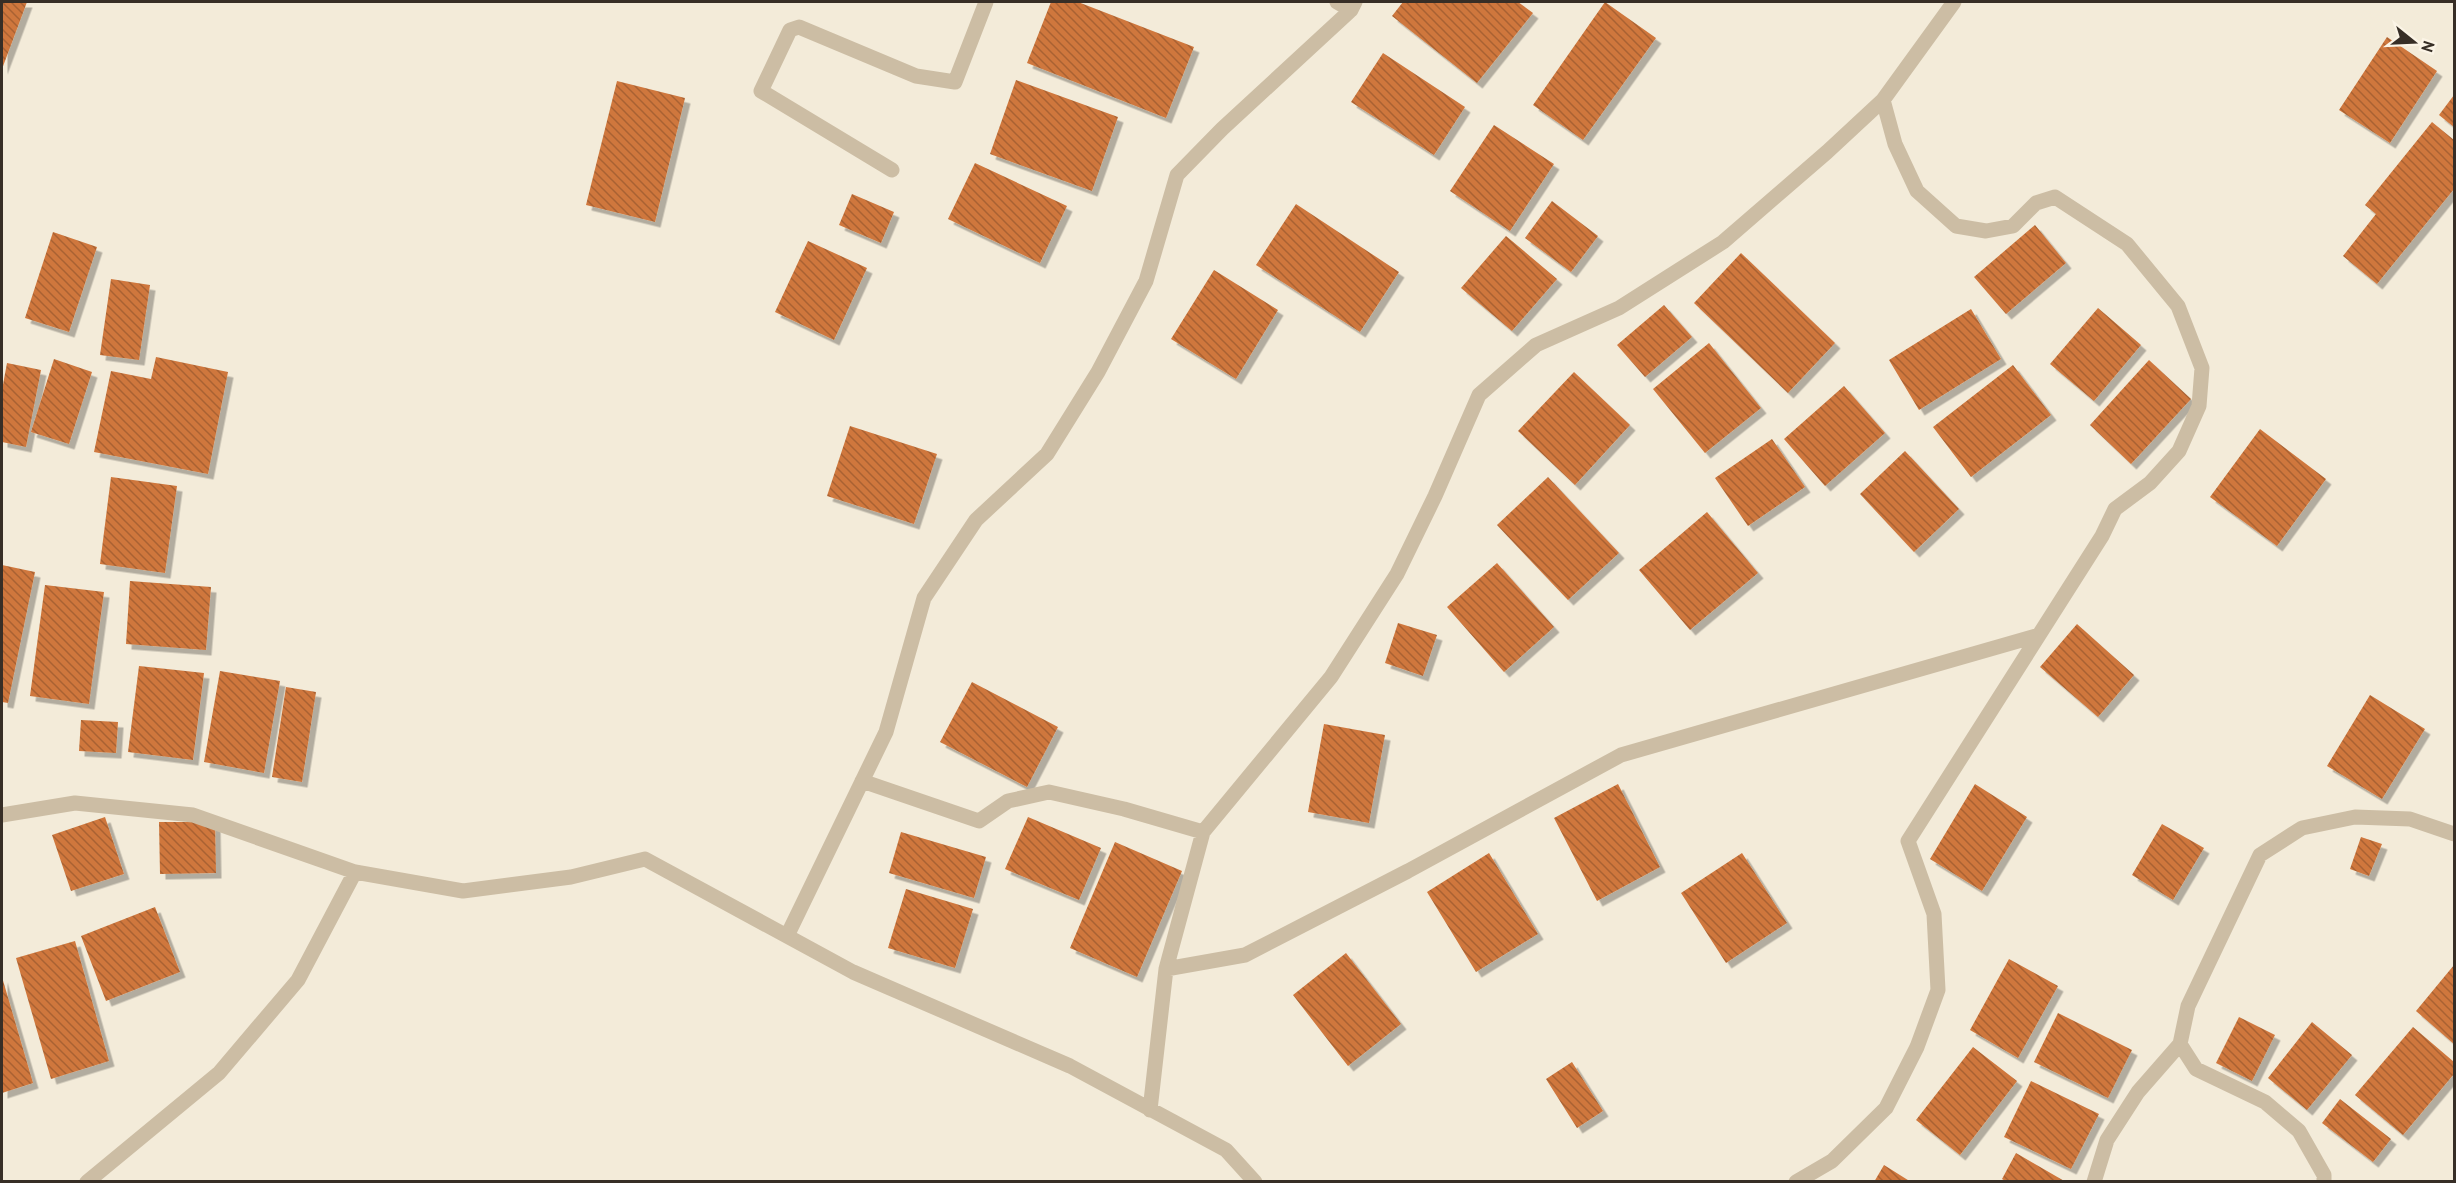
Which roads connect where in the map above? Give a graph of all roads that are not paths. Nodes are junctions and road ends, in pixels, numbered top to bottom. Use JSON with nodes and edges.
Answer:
{"nodes":[{"id":1,"x":986,"y":2,"type":"edge"},
{"id":2,"x":1337,"y":2,"type":"edge"},
{"id":3,"x":1954,"y":2,"type":"edge"},
{"id":4,"x":1353,"y":6,"type":"edge"},
{"id":5,"x":1883,"y":100,"type":"junction"},
{"id":6,"x":892,"y":170,"type":"dead end"},
{"id":7,"x":2039,"y":635,"type":"junction"},
{"id":8,"x":862,"y":782,"type":"junction"},
{"id":9,"x":2,"y":815,"type":"edge"},
{"id":10,"x":1203,"y":832,"type":"junction"},
{"id":11,"x":2454,"y":834,"type":"edge"},
{"id":12,"x":355,"y":872,"type":"junction"},
{"id":13,"x":787,"y":936,"type":"junction"},
{"id":14,"x":1166,"y":969,"type":"junction"},
{"id":15,"x":2180,"y":1044,"type":"junction"},
{"id":16,"x":1150,"y":1110,"type":"junction"},
{"id":17,"x":87,"y":1182,"type":"edge"},
{"id":18,"x":1255,"y":1182,"type":"edge"},
{"id":19,"x":1796,"y":1182,"type":"edge"},
{"id":20,"x":2094,"y":1182,"type":"edge"},
{"id":21,"x":2324,"y":1182,"type":"edge"}],
"edges":[{"from":1,"to":6,"type":"street"},
{"from":2,"to":4,"type":"street"},
{"from":3,"to":5,"type":"street"},
{"from":4,"to":8,"type":"street"},
{"from":5,"to":7,"type":"street"},
{"from":5,"to":10,"type":"street"},
{"from":7,"to":14,"type":"street"},
{"from":7,"to":19,"type":"street"},
{"from":8,"to":10,"type":"street"},
{"from":8,"to":13,"type":"street"},
{"from":9,"to":12,"type":"street"},
{"from":10,"to":14,"type":"street"},
{"from":11,"to":15,"type":"street"},
{"from":12,"to":13,"type":"street"},
{"from":12,"to":17,"type":"street"},
{"from":13,"to":16,"type":"street"},
{"from":14,"to":16,"type":"street"},
{"from":15,"to":20,"type":"street"},
{"from":15,"to":21,"type":"street"},
{"from":16,"to":18,"type":"street"}]}
